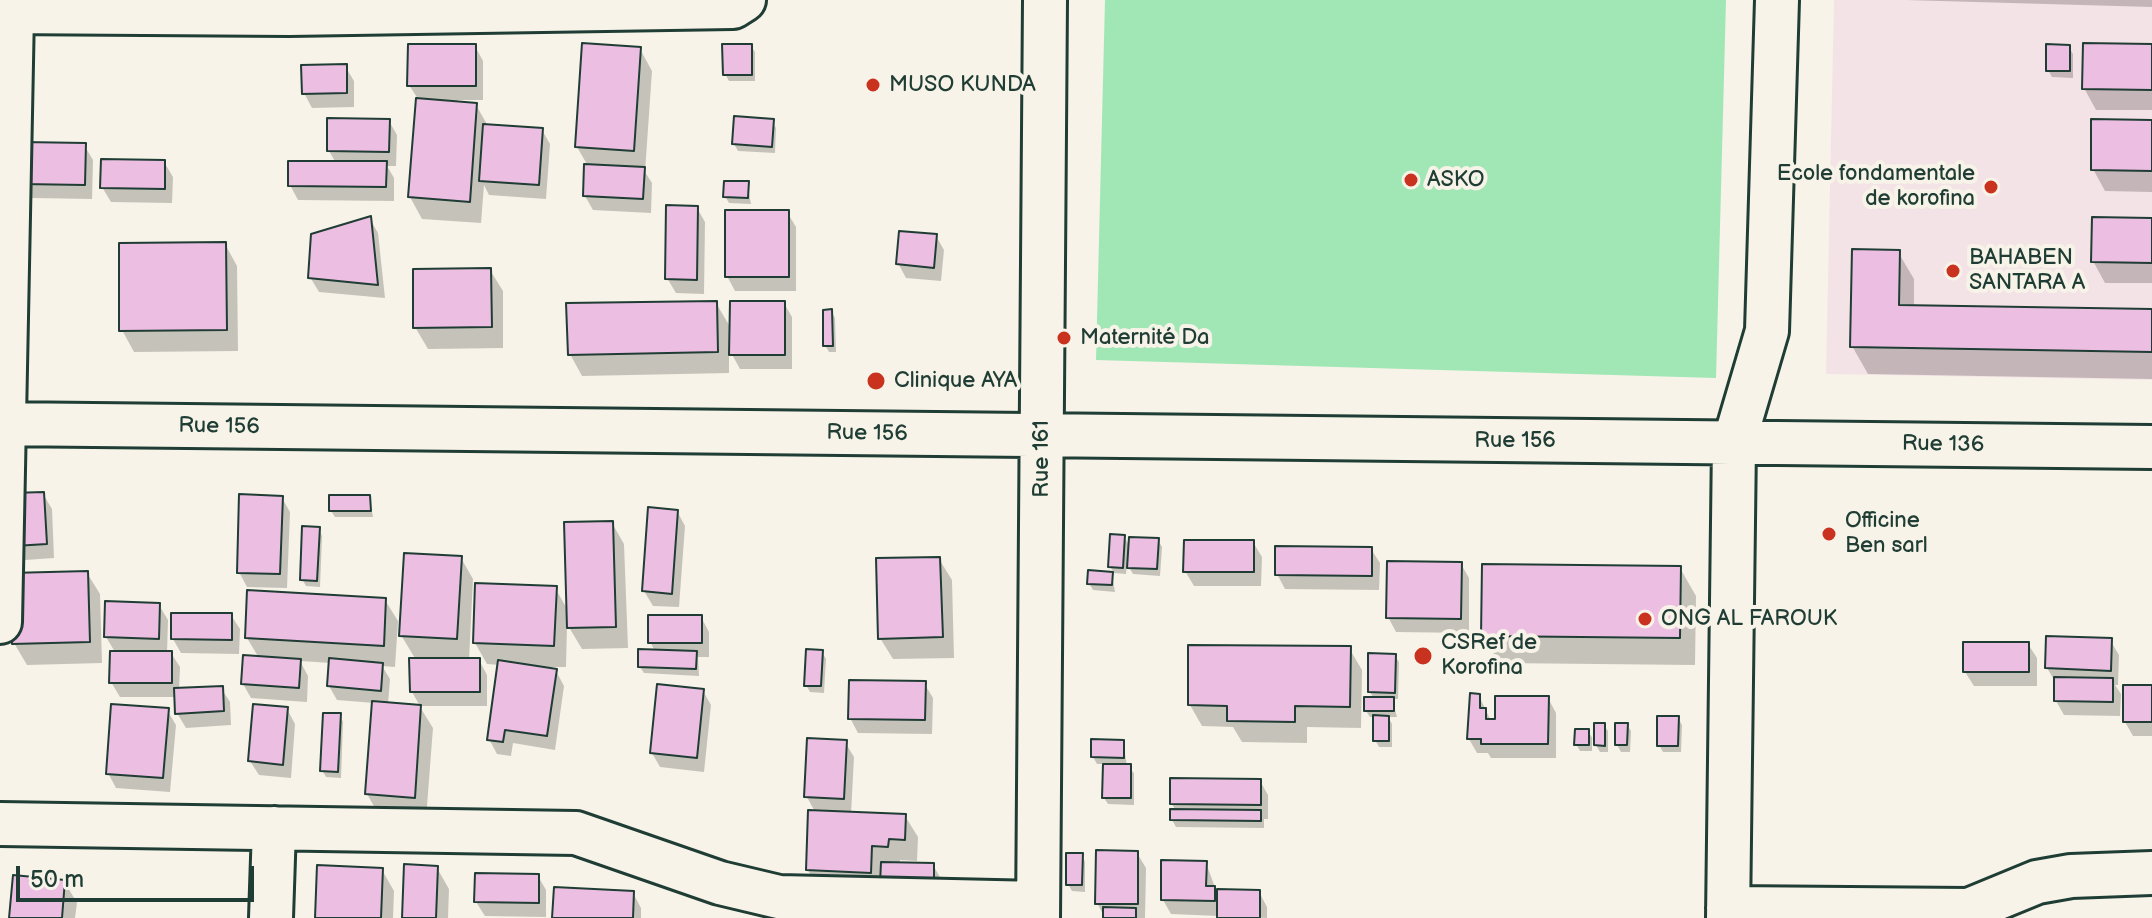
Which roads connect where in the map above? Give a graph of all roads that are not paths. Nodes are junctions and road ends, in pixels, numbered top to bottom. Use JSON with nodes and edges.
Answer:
{"nodes":[{"id":1,"x":744,"y":0,"type":"edge"},
{"id":2,"x":1045,"y":0,"type":"edge"},
{"id":3,"x":1777,"y":0,"type":"edge"},
{"id":4,"x":289,"y":7,"type":"edge"},
{"id":5,"x":6,"y":12,"type":"edge"},
{"id":6,"x":2,"y":424,"type":"edge"},
{"id":7,"x":1042,"y":436,"type":"junction"},
{"id":8,"x":1734,"y":443,"type":"junction"},
{"id":9,"x":2152,"y":447,"type":"edge"},
{"id":10,"x":0,"y":622,"type":"edge"},
{"id":11,"x":0,"y":824,"type":"edge"},
{"id":12,"x":274,"y":828,"type":"junction"},
{"id":13,"x":2152,"y":873,"type":"edge"},
{"id":14,"x":1038,"y":911,"type":"edge"},
{"id":15,"x":1728,"y":913,"type":"edge"},
{"id":16,"x":271,"y":918,"type":"edge"}],
"edges":[{"from":1,"to":4,"type":"street"},
{"from":2,"to":7,"type":"street","name":"Rue 161"},
{"from":3,"to":8,"type":"street"},
{"from":4,"to":5,"type":"street"},
{"from":5,"to":6,"type":"street"},
{"from":6,"to":7,"type":"street","name":"Rue 156"},
{"from":6,"to":10,"type":"street"},
{"from":7,"to":8,"type":"street","name":"Rue 156"},
{"from":7,"to":14,"type":"street","name":"Rue 161"},
{"from":8,"to":9,"type":"street","name":"Rue 136"},
{"from":8,"to":15,"type":"street"},
{"from":11,"to":12,"type":"street"},
{"from":12,"to":14,"type":"street"},
{"from":12,"to":16,"type":"street"},
{"from":13,"to":15,"type":"street"}]}
